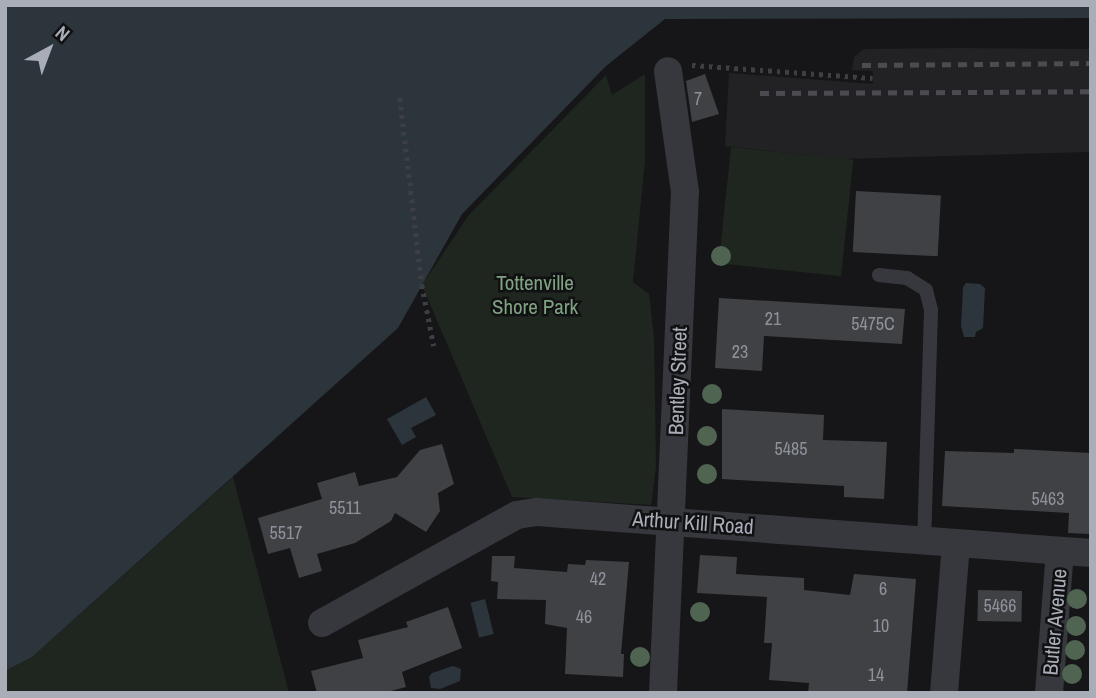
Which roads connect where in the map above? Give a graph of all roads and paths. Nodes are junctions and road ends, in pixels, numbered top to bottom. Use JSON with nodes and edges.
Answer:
{"nodes":[{"id":1,"x":668,"y":71,"type":"joint"},
{"id":2,"x":873,"y":78,"type":"dead end"},
{"id":3,"x":400,"y":98,"type":"dead end"},
{"id":4,"x":879,"y":275,"type":"dead end"},
{"id":5,"x":433,"y":346,"type":"dead end"},
{"id":6,"x":673,"y":521,"type":"junction"},
{"id":7,"x":924,"y":540,"type":"junction"},
{"id":8,"x":956,"y":543,"type":"junction"},
{"id":9,"x":1060,"y":551,"type":"junction"},
{"id":10,"x":1091,"y":553,"type":"edge"},
{"id":11,"x":322,"y":623,"type":"dead end"},
{"id":12,"x":663,"y":693,"type":"edge"},
{"id":13,"x":944,"y":693,"type":"edge"},
{"id":14,"x":1049,"y":693,"type":"edge"}],
"edges":[{"from":1,"to":2,"type":"path"},
{"from":1,"to":6,"type":"street","name":"Bentley Street"},
{"from":3,"to":5,"type":"path"},
{"from":4,"to":7,"type":"lane"},
{"from":6,"to":7,"type":"street","name":"Arthur Kill Road"},
{"from":6,"to":11,"type":"street","name":"Arthur Kill Road"},
{"from":6,"to":12,"type":"street","name":"Bentley Street"},
{"from":7,"to":8,"type":"street","name":"Arthur Kill Road"},
{"from":8,"to":9,"type":"street","name":"Arthur Kill Road"},
{"from":8,"to":13,"type":"street"},
{"from":9,"to":10,"type":"street","name":"Arthur Kill Road"},
{"from":9,"to":14,"type":"street","name":"Butler Avenue"}]}
